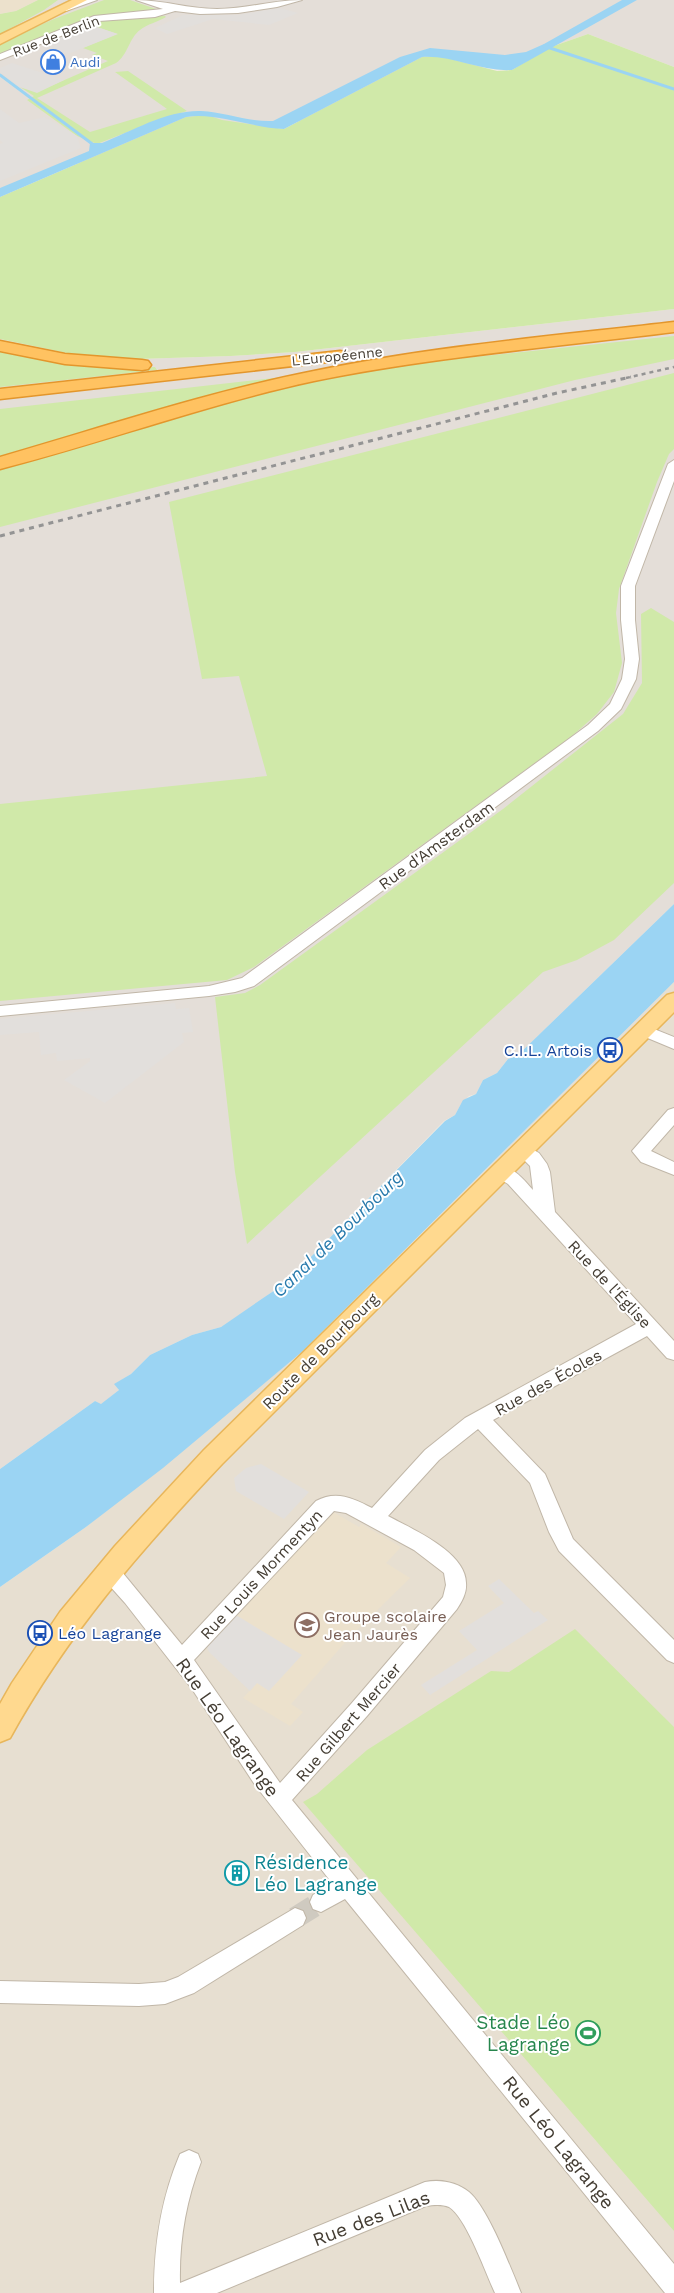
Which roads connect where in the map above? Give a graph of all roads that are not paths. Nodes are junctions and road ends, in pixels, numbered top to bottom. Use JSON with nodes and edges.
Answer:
{"nodes":[{"id":1,"x":81,"y":0,"type":"edge"},
{"id":2,"x":92,"y":0,"type":"edge"},
{"id":3,"x":141,"y":0,"type":"edge"},
{"id":4,"x":147,"y":0,"type":"edge"},
{"id":5,"x":297,"y":0,"type":"edge"},
{"id":6,"x":66,"y":4,"type":"edge"},
{"id":7,"x":158,"y":5,"type":"junction"},
{"id":8,"x":172,"y":9,"type":"junction"},
{"id":9,"x":0,"y":39,"type":"edge"},
{"id":10,"x":0,"y":57,"type":"edge"},
{"id":11,"x":674,"y":318,"type":"edge"},
{"id":12,"x":674,"y":326,"type":"edge"},
{"id":13,"x":586,"y":328,"type":"junction"},
{"id":14,"x":0,"y":346,"type":"edge"},
{"id":15,"x":379,"y":347,"type":"dead end"},
{"id":16,"x":352,"y":350,"type":"dead end"},
{"id":17,"x":0,"y":394,"type":"edge"},
{"id":18,"x":0,"y":402,"type":"edge"},
{"id":19,"x":0,"y":462,"type":"edge"},
{"id":20,"x":674,"y":464,"type":"edge"},
{"id":21,"x":674,"y":1000,"type":"edge"},
{"id":22,"x":0,"y":1011,"type":"edge"},
{"id":23,"x":644,"y":1030,"type":"junction"},
{"id":24,"x":674,"y":1044,"type":"edge"},
{"id":25,"x":674,"y":1114,"type":"edge"},
{"id":26,"x":524,"y":1150,"type":"junction"},
{"id":27,"x":674,"y":1169,"type":"edge"},
{"id":28,"x":501,"y":1172,"type":"junction"},
{"id":29,"x":546,"y":1215,"type":"junction"},
{"id":30,"x":649,"y":1326,"type":"junction"},
{"id":31,"x":674,"y":1353,"type":"edge"},
{"id":32,"x":480,"y":1419,"type":"junction"},
{"id":33,"x":374,"y":1518,"type":"junction"},
{"id":34,"x":105,"y":1573,"type":"junction"},
{"id":35,"x":674,"y":1654,"type":"edge"},
{"id":36,"x":181,"y":1660,"type":"junction"},
{"id":37,"x":0,"y":1730,"type":"edge"},
{"id":38,"x":279,"y":1799,"type":"junction"},
{"id":39,"x":348,"y":1885,"type":"junction"},
{"id":40,"x":321,"y":1902,"type":"tunnel mouth"},
{"id":41,"x":295,"y":1918,"type":"tunnel mouth"},
{"id":42,"x":0,"y":1992,"type":"edge"},
{"id":43,"x":189,"y":2162,"type":"dead end"},
{"id":44,"x":674,"y":2284,"type":"edge"},
{"id":45,"x":167,"y":2293,"type":"edge"},
{"id":46,"x":186,"y":2293,"type":"edge"},
{"id":47,"x":508,"y":2293,"type":"edge"}],
"edges":[{"from":1,"to":6,"type":"main road"},
{"from":2,"to":6,"type":"street"},
{"from":3,"to":7,"type":"street"},
{"from":4,"to":7,"type":"street"},
{"from":5,"to":8,"type":"street"},
{"from":6,"to":9,"type":"main road"},
{"from":7,"to":8,"type":"street"},
{"from":8,"to":10,"type":"street","name":"Rue de Berlin"},
{"from":11,"to":13,"type":"highway","name":"L'Européenne"},
{"from":12,"to":18,"type":"highway","name":"L'Européenne"},
{"from":12,"to":19,"type":"highway"},
{"from":13,"to":15,"type":"highway"},
{"from":13,"to":17,"type":"highway","name":"L'Européenne"},
{"from":14,"to":16,"type":"highway"},
{"from":20,"to":22,"type":"street","name":"Rue d'Amsterdam"},
{"from":21,"to":23,"type":"main road","name":"Route de Bourbourg"},
{"from":23,"to":24,"type":"street"},
{"from":23,"to":26,"type":"main road","name":"Route de Bourbourg"},
{"from":25,"to":27,"type":"street"},
{"from":26,"to":28,"type":"main road","name":"Route de Bourbourg"},
{"from":26,"to":29,"type":"street"},
{"from":28,"to":29,"type":"street","name":"Rue de l'Église"},
{"from":28,"to":34,"type":"main road","name":"Route de Bourbourg"},
{"from":29,"to":30,"type":"street","name":"Rue de l'Église"},
{"from":30,"to":31,"type":"street","name":"Rue de l'Église"},
{"from":30,"to":32,"type":"street","name":"Rue des Écoles"},
{"from":32,"to":33,"type":"street"},
{"from":32,"to":35,"type":"street","name":"Rue des Écoles"},
{"from":33,"to":36,"type":"street","name":"Rue Louis Mormentyn"},
{"from":33,"to":38,"type":"street","name":"Rue Gilbert Mercier"},
{"from":34,"to":36,"type":"street","name":"Rue Léo Lagrange"},
{"from":34,"to":37,"type":"main road","name":"Route de Bourbourg"},
{"from":36,"to":38,"type":"street","name":"Rue Léo Lagrange"},
{"from":38,"to":39,"type":"street","name":"Rue Léo Lagrange"},
{"from":39,"to":40,"type":"street"},
{"from":39,"to":44,"type":"street","name":"Rue Léo Lagrange"},
{"from":41,"to":42,"type":"street"},
{"from":43,"to":45,"type":"street"},
{"from":46,"to":47,"type":"street","name":"Rue des Lilas"}]}
